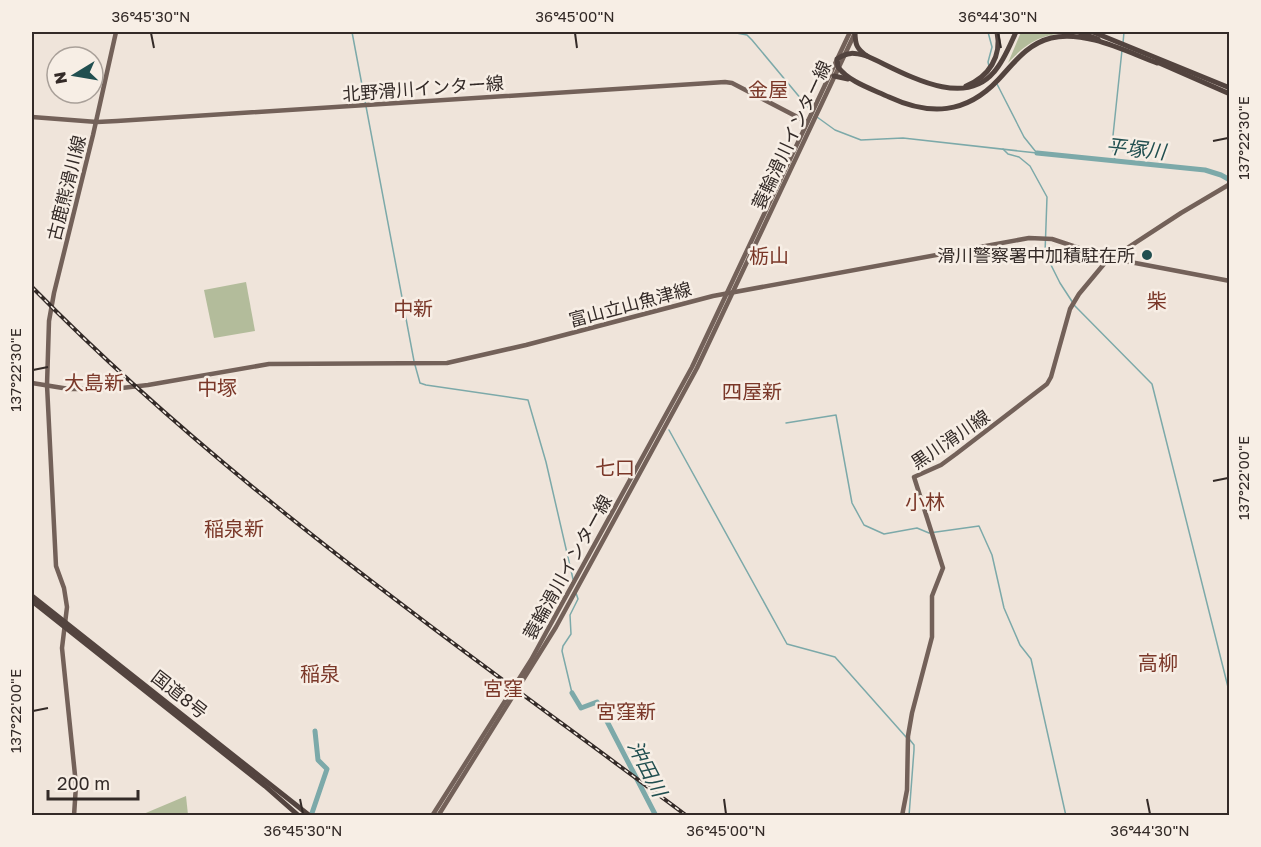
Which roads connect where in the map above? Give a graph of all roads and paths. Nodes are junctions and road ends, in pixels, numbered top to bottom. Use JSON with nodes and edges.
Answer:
{"nodes":[{"id":1,"x":116,"y":32,"type":"edge"},
{"id":2,"x":854,"y":32,"type":"edge"},
{"id":3,"x":997,"y":32,"type":"edge"},
{"id":4,"x":1017,"y":32,"type":"edge"},
{"id":5,"x":1078,"y":32,"type":"edge"},
{"id":6,"x":1094,"y":32,"type":"edge"},
{"id":7,"x":844,"y":54,"type":"junction"},
{"id":8,"x":867,"y":56,"type":"junction"},
{"id":9,"x":837,"y":59,"type":"junction"},
{"id":10,"x":1157,"y":63,"type":"junction"},
{"id":11,"x":838,"y":67,"type":"junction"},
{"id":12,"x":834,"y":76,"type":"junction"},
{"id":13,"x":853,"y":80,"type":"junction"},
{"id":14,"x":947,"y":88,"type":"junction"},
{"id":15,"x":1230,"y":88,"type":"edge"},
{"id":16,"x":1230,"y":94,"type":"edge"},
{"id":17,"x":977,"y":98,"type":"junction"},
{"id":18,"x":32,"y":117,"type":"edge"},
{"id":19,"x":97,"y":122,"type":"junction"},
{"id":20,"x":807,"y":122,"type":"junction"},
{"id":21,"x":1229,"y":185,"type":"edge"},
{"id":22,"x":1110,"y":258,"type":"junction"},
{"id":23,"x":1230,"y":281,"type":"edge"},
{"id":24,"x":729,"y":293,"type":"junction"},
{"id":25,"x":32,"y":383,"type":"edge"},
{"id":26,"x":47,"y":386,"type":"junction"},
{"id":27,"x":32,"y":596,"type":"edge"},
{"id":28,"x":32,"y":601,"type":"edge"},
{"id":29,"x":65,"y":625,"type":"junction"},
{"id":30,"x":74,"y":816,"type":"edge"},
{"id":31,"x":299,"y":816,"type":"edge"},
{"id":32,"x":310,"y":816,"type":"edge"},
{"id":33,"x":432,"y":816,"type":"edge"},
{"id":34,"x":438,"y":816,"type":"edge"},
{"id":35,"x":902,"y":816,"type":"edge"}],
"edges":[{"from":1,"to":19,"type":"main road","name":"古鹿熊滑川線"},
{"from":2,"to":7,"type":"main road","name":"蓑輪滑川インター線"},
{"from":2,"to":8,"type":"highway"},
{"from":2,"to":9,"type":"main road","name":"蓑輪滑川インター線"},
{"from":3,"to":14,"type":"highway"},
{"from":4,"to":14,"type":"highway"},
{"from":4,"to":17,"type":"highway"},
{"from":5,"to":10,"type":"highway"},
{"from":6,"to":15,"type":"highway"},
{"from":7,"to":8,"type":"highway"},
{"from":7,"to":9,"type":"highway"},
{"from":7,"to":11,"type":"main road","name":"蓑輪滑川インター線"},
{"from":8,"to":14,"type":"highway"},
{"from":9,"to":11,"type":"highway"},
{"from":9,"to":20,"type":"main road","name":"蓑輪滑川インター線"},
{"from":10,"to":16,"type":"highway"},
{"from":10,"to":17,"type":"highway"},
{"from":11,"to":12,"type":"main road","name":"蓑輪滑川インター線"},
{"from":11,"to":13,"type":"highway"},
{"from":12,"to":13,"type":"highway"},
{"from":12,"to":24,"type":"main road","name":"蓑輪滑川インター線"},
{"from":13,"to":17,"type":"highway"},
{"from":18,"to":19,"type":"main road","name":"北野滑川インター線"},
{"from":19,"to":20,"type":"main road","name":"北野滑川インター線"},
{"from":19,"to":26,"type":"main road","name":"古鹿熊滑川線"},
{"from":20,"to":24,"type":"main road","name":"蓑輪滑川インター線"},
{"from":21,"to":22,"type":"main road","name":"黒川滑川線"},
{"from":22,"to":23,"type":"main road","name":"富山立山魚津線"},
{"from":22,"to":24,"type":"main road","name":"富山立山魚津線"},
{"from":22,"to":35,"type":"main road","name":"黒川滑川線"},
{"from":24,"to":26,"type":"main road","name":"富山立山魚津線"},
{"from":24,"to":33,"type":"main road","name":"蓑輪滑川インター線"},
{"from":24,"to":34,"type":"main road","name":"蓑輪滑川インター線"},
{"from":25,"to":26,"type":"main road","name":"富山立山魚津線"},
{"from":26,"to":29,"type":"main road","name":"古鹿熊滑川線"},
{"from":27,"to":29,"type":"highway","name":"国道8号"},
{"from":28,"to":29,"type":"highway","name":"国道8号"},
{"from":29,"to":30,"type":"main road","name":"古鹿熊滑川線"},
{"from":29,"to":31,"type":"highway","name":"国道8号"},
{"from":29,"to":32,"type":"highway","name":"国道8号"}]}
